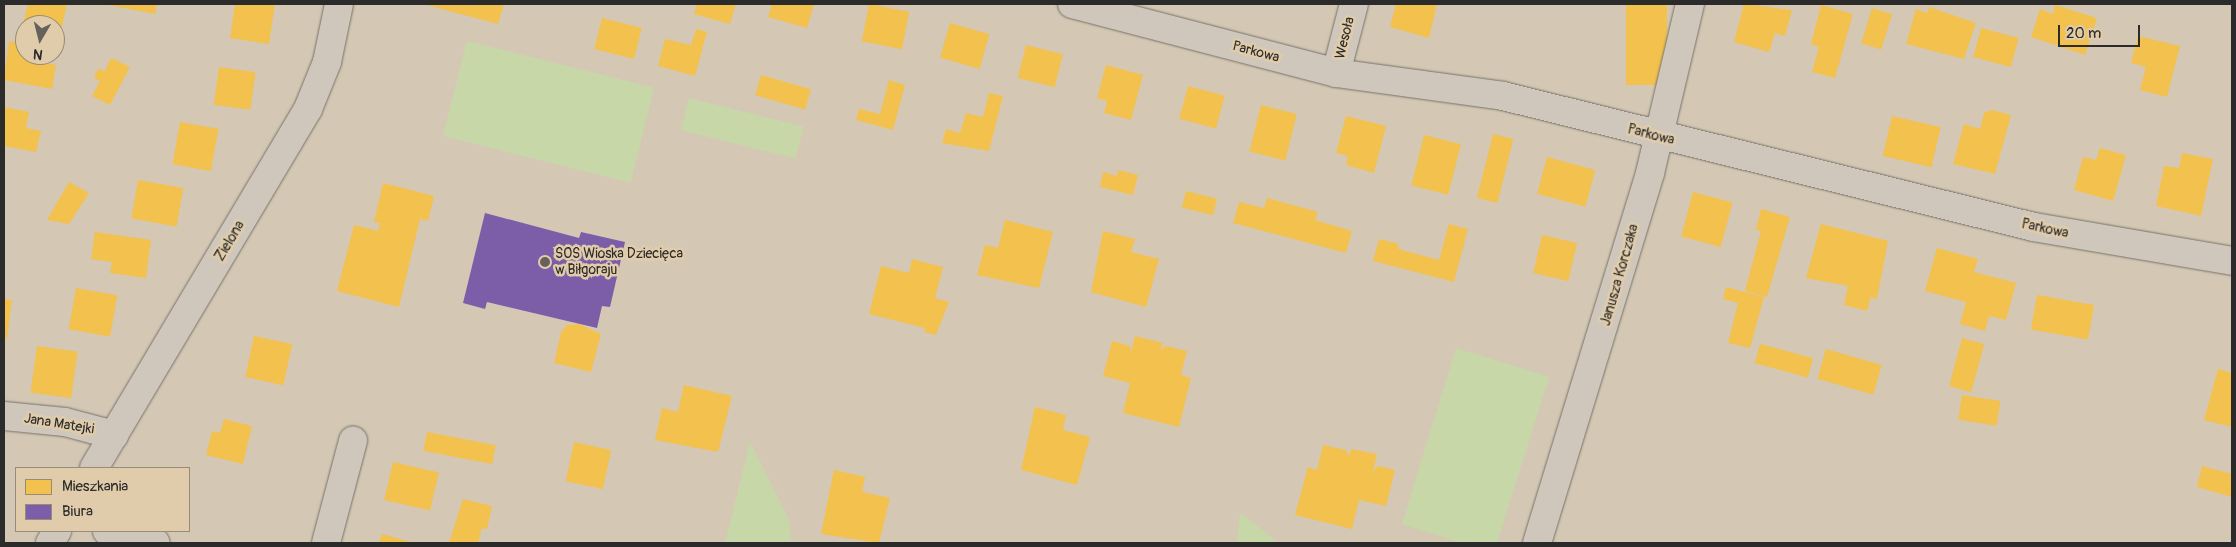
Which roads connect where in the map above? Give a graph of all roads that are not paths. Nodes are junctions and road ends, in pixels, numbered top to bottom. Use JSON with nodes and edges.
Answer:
{"nodes":[{"id":1,"x":339,"y":4,"type":"edge"},
{"id":2,"x":1072,"y":4,"type":"edge"},
{"id":3,"x":1354,"y":4,"type":"edge"},
{"id":4,"x":1690,"y":4,"type":"edge"},
{"id":5,"x":1336,"y":72,"type":"junction"},
{"id":6,"x":1658,"y":137,"type":"junction"},
{"id":7,"x":2232,"y":261,"type":"edge"},
{"id":8,"x":4,"y":416,"type":"edge"},
{"id":9,"x":114,"y":435,"type":"junction"},
{"id":10,"x":353,"y":441,"type":"dead end"},
{"id":11,"x":95,"y":467,"type":"edge"},
{"id":12,"x":56,"y":532,"type":"edge"},
{"id":13,"x":111,"y":532,"type":"edge"},
{"id":14,"x":50,"y":543,"type":"edge"},
{"id":15,"x":156,"y":543,"type":"edge"},
{"id":16,"x":326,"y":543,"type":"edge"},
{"id":17,"x":1537,"y":543,"type":"edge"}],
"edges":[{"from":1,"to":9,"type":"street","name":"Zielona"},
{"from":2,"to":5,"type":"street","name":"Parkowa"},
{"from":3,"to":5,"type":"street","name":"Wesoła"},
{"from":4,"to":6,"type":"street","name":"Janusza Korczaka"},
{"from":5,"to":6,"type":"street","name":"Parkowa"},
{"from":6,"to":7,"type":"street","name":"Parkowa"},
{"from":6,"to":17,"type":"street","name":"Janusza Korczaka"},
{"from":8,"to":9,"type":"street","name":"Jana Matejki"},
{"from":9,"to":11,"type":"street","name":"Zielona"},
{"from":10,"to":16,"type":"street"},
{"from":12,"to":14,"type":"street"},
{"from":13,"to":15,"type":"street"}]}
